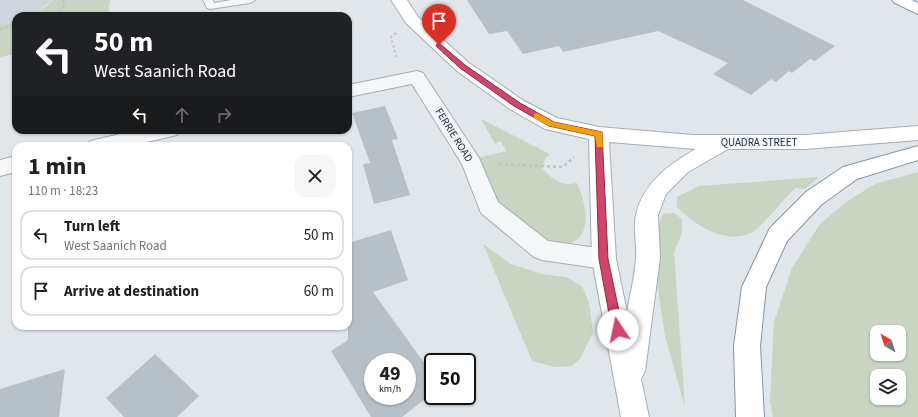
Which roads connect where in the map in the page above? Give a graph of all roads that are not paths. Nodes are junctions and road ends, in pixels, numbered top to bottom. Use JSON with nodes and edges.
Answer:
{"nodes":[{"id":1,"x":208,"y":0,"type":"edge"},
{"id":2,"x":250,"y":0,"type":"edge"},
{"id":3,"x":399,"y":0,"type":"edge"},
{"id":4,"x":900,"y":0,"type":"edge"},
{"id":5,"x":918,"y":9,"type":"edge"},
{"id":6,"x":352,"y":90,"type":"edge"},
{"id":7,"x":918,"y":133,"type":"edge"},
{"id":8,"x":152,"y":134,"type":"edge"},
{"id":9,"x":599,"y":134,"type":"junction"},
{"id":10,"x":115,"y":142,"type":"edge"},
{"id":11,"x":725,"y":142,"type":"junction"},
{"id":12,"x":918,"y":153,"type":"edge"},
{"id":13,"x":12,"y":165,"type":"edge"},
{"id":14,"x":0,"y":168,"type":"edge"},
{"id":15,"x":604,"y":259,"type":"junction"},
{"id":16,"x":629,"y":387,"type":"junction"},
{"id":17,"x":635,"y":417,"type":"edge"},
{"id":18,"x":750,"y":417,"type":"edge"}],
"edges":[{"from":1,"to":2,"type":"lane"},
{"from":3,"to":9,"type":"main road","name":"QUADRA STREET"},
{"from":4,"to":5,"type":"main road"},
{"from":6,"to":15,"type":"street","name":"FERRIE ROAD"},
{"from":7,"to":11,"type":"main road","name":"QUADRA STREET"},
{"from":8,"to":10,"type":"street"},
{"from":9,"to":11,"type":"main road","name":"QUADRA STREET"},
{"from":9,"to":15,"type":"main road"},
{"from":11,"to":16,"type":"main road"},
{"from":12,"to":18,"type":"main road"},
{"from":13,"to":14,"type":"street"},
{"from":15,"to":16,"type":"main road"},
{"from":16,"to":17,"type":"main road"}]}
